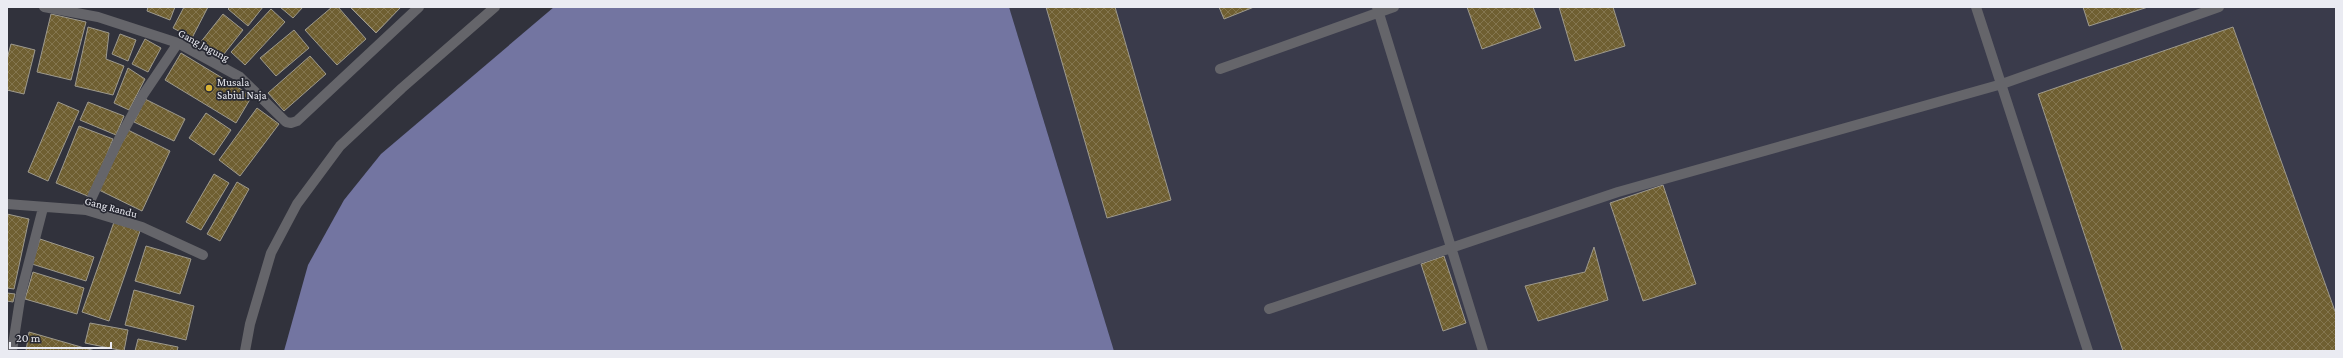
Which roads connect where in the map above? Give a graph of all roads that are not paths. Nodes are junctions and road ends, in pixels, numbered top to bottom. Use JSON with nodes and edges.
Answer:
{"nodes":[{"id":1,"x":44,"y":7,"type":"edge"},
{"id":2,"x":419,"y":7,"type":"edge"},
{"id":3,"x":495,"y":7,"type":"edge"},
{"id":4,"x":1394,"y":7,"type":"edge"},
{"id":5,"x":1976,"y":7,"type":"edge"},
{"id":6,"x":2219,"y":7,"type":"edge"},
{"id":7,"x":1378,"y":9,"type":"edge"},
{"id":8,"x":178,"y":43,"type":"junction"},
{"id":9,"x":1220,"y":69,"type":"dead end"},
{"id":10,"x":2002,"y":84,"type":"junction"},
{"id":11,"x":7,"y":204,"type":"edge"},
{"id":12,"x":43,"y":208,"type":"junction"},
{"id":13,"x":86,"y":210,"type":"junction"},
{"id":14,"x":1451,"y":247,"type":"junction"},
{"id":15,"x":203,"y":256,"type":"dead end"},
{"id":16,"x":1269,"y":309,"type":"dead end"},
{"id":17,"x":12,"y":351,"type":"edge"},
{"id":18,"x":245,"y":351,"type":"edge"},
{"id":19,"x":1483,"y":351,"type":"edge"},
{"id":20,"x":2088,"y":351,"type":"edge"}],
"edges":[{"from":1,"to":8,"type":"street","name":"Gang Jagung"},
{"from":2,"to":8,"type":"street","name":"Gang Jagung"},
{"from":3,"to":18,"type":"street"},
{"from":4,"to":7,"type":"street"},
{"from":5,"to":10,"type":"street"},
{"from":6,"to":10,"type":"street"},
{"from":7,"to":9,"type":"street"},
{"from":7,"to":14,"type":"street"},
{"from":8,"to":13,"type":"street"},
{"from":10,"to":14,"type":"street"},
{"from":10,"to":20,"type":"street"},
{"from":11,"to":12,"type":"street","name":"Gang Randu"},
{"from":12,"to":13,"type":"street","name":"Gang Randu"},
{"from":12,"to":17,"type":"street"},
{"from":13,"to":15,"type":"street","name":"Gang Randu"},
{"from":14,"to":16,"type":"street"},
{"from":14,"to":19,"type":"street"}]}
